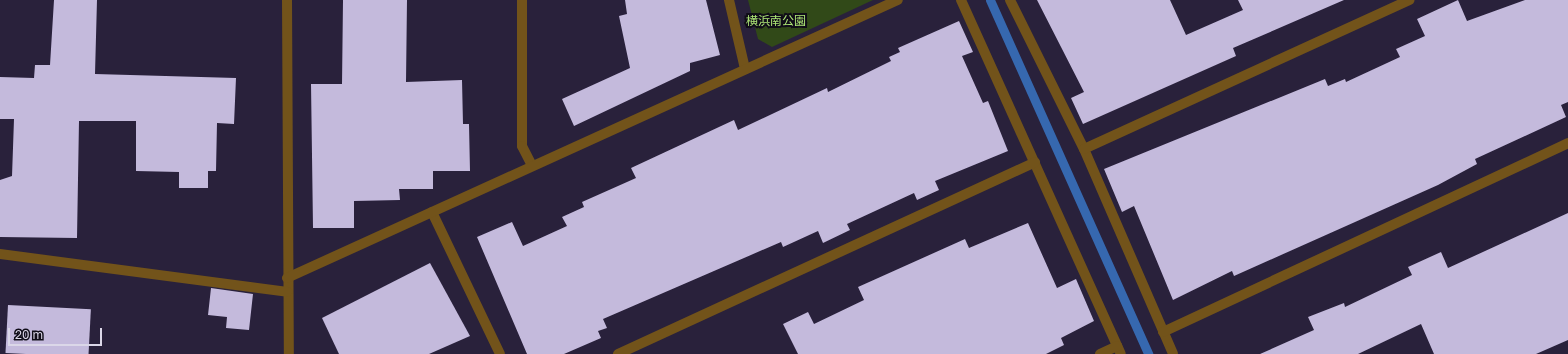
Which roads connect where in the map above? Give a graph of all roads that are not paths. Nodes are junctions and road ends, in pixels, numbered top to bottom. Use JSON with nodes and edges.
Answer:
{"nodes":[{"id":1,"x":287,"y":0,"type":"edge"},
{"id":2,"x":522,"y":0,"type":"edge"},
{"id":3,"x":729,"y":0,"type":"edge"},
{"id":4,"x":898,"y":0,"type":"edge"},
{"id":5,"x":960,"y":0,"type":"edge"},
{"id":6,"x":1010,"y":0,"type":"edge"},
{"id":7,"x":1409,"y":0,"type":"edge"},
{"id":8,"x":745,"y":69,"type":"junction"},
{"id":9,"x":1568,"y":143,"type":"edge"},
{"id":10,"x":1084,"y":149,"type":"junction"},
{"id":11,"x":1035,"y":162,"type":"junction"},
{"id":12,"x":531,"y":164,"type":"junction"},
{"id":13,"x":432,"y":212,"type":"junction"},
{"id":14,"x":0,"y":254,"type":"edge"},
{"id":15,"x":286,"y":278,"type":"junction"},
{"id":16,"x":286,"y":292,"type":"junction"},
{"id":17,"x":1163,"y":332,"type":"junction"},
{"id":18,"x":1119,"y":350,"type":"edge"},
{"id":19,"x":289,"y":354,"type":"edge"},
{"id":20,"x":500,"y":354,"type":"edge"},
{"id":21,"x":618,"y":354,"type":"edge"},
{"id":22,"x":1100,"y":354,"type":"edge"},
{"id":23,"x":1173,"y":354,"type":"edge"}],
"edges":[{"from":1,"to":15,"type":"street"},
{"from":2,"to":12,"type":"street"},
{"from":3,"to":8,"type":"street"},
{"from":4,"to":8,"type":"street"},
{"from":5,"to":11,"type":"street"},
{"from":6,"to":10,"type":"street"},
{"from":7,"to":10,"type":"street"},
{"from":8,"to":12,"type":"street"},
{"from":9,"to":17,"type":"street"},
{"from":10,"to":17,"type":"street"},
{"from":11,"to":18,"type":"street"},
{"from":11,"to":21,"type":"street"},
{"from":12,"to":13,"type":"street"},
{"from":13,"to":15,"type":"street"},
{"from":13,"to":20,"type":"street"},
{"from":14,"to":16,"type":"street"},
{"from":15,"to":16,"type":"street"},
{"from":16,"to":19,"type":"street"},
{"from":17,"to":23,"type":"street"},
{"from":18,"to":22,"type":"street"}]}
